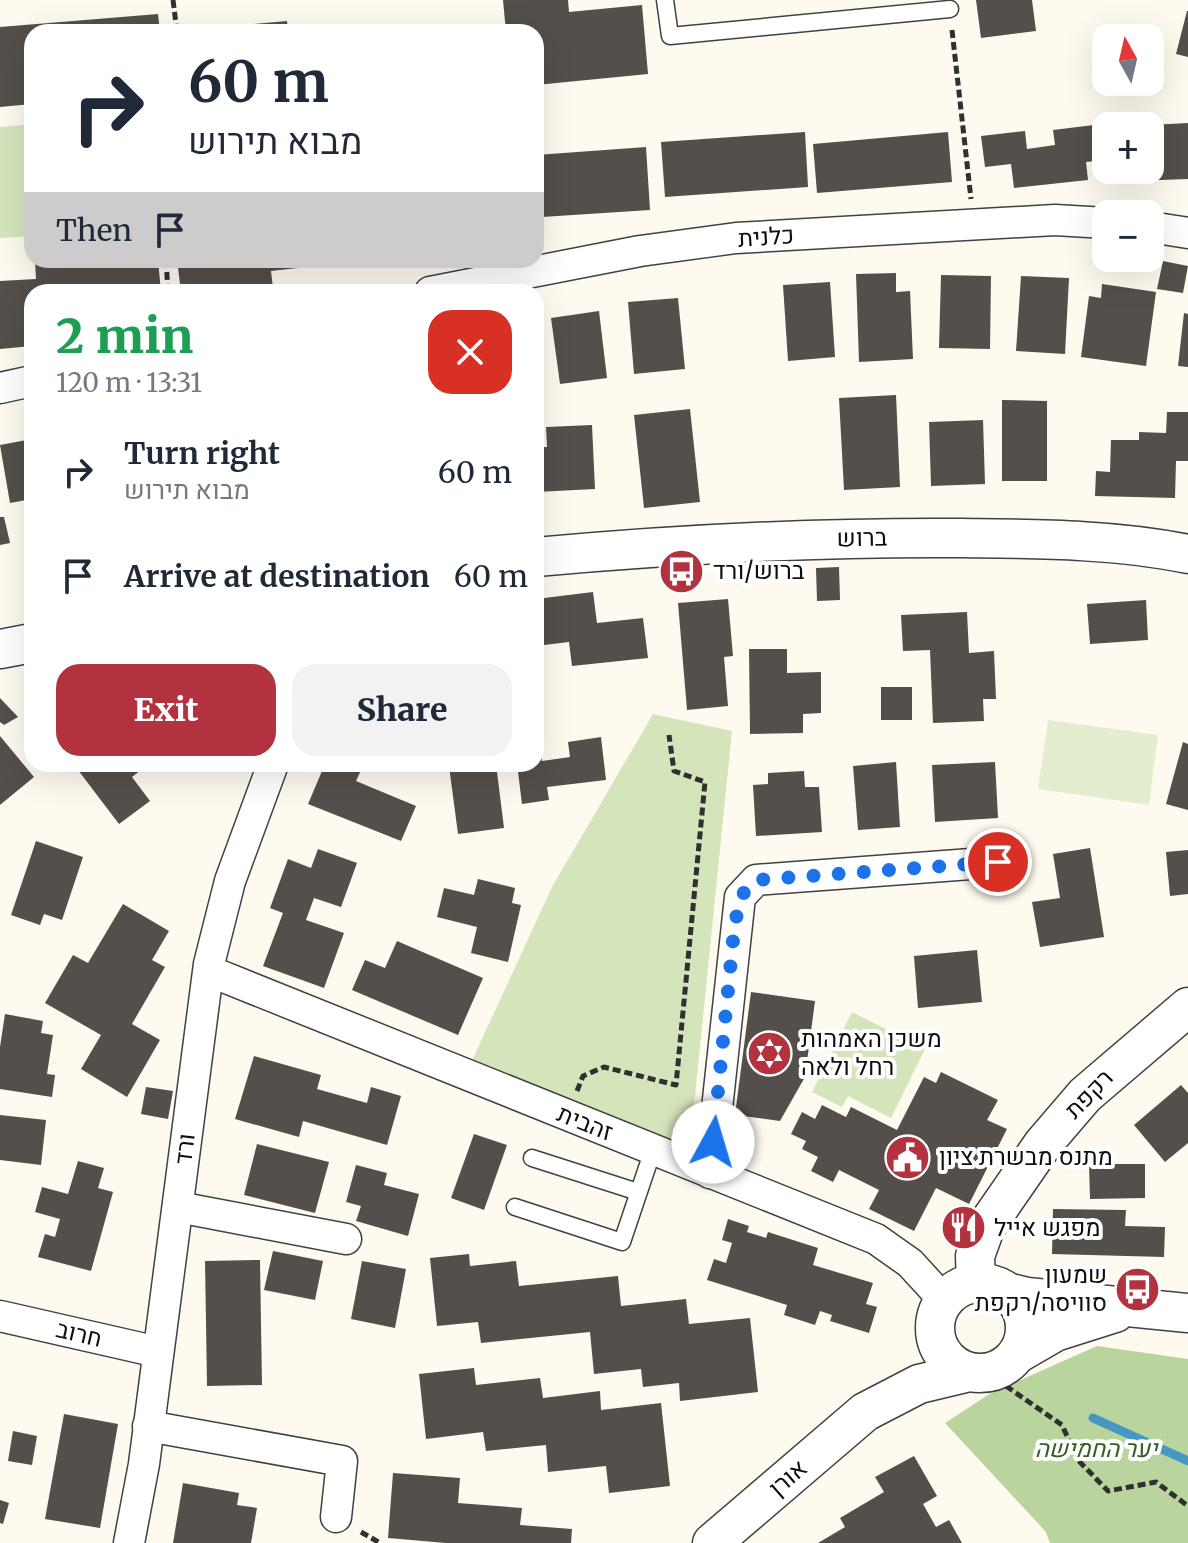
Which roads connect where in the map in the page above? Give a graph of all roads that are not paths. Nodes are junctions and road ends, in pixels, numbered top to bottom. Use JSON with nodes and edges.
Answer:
{"nodes":[{"id":1,"x":665,"y":0,"type":"edge"},
{"id":2,"x":950,"y":9,"type":"road end"},
{"id":3,"x":1092,"y":222,"type":"edge"},
{"id":4,"x":1164,"y":229,"type":"edge"},
{"id":5,"x":1188,"y":233,"type":"edge"},
{"id":6,"x":469,"y":284,"type":"edge"},
{"id":7,"x":24,"y":383,"type":"edge"},
{"id":8,"x":0,"y":388,"type":"edge"},
{"id":9,"x":1188,"y":554,"type":"edge"},
{"id":10,"x":544,"y":556,"type":"edge"},
{"id":11,"x":24,"y":644,"type":"edge"},
{"id":12,"x":0,"y":649,"type":"edge"},
{"id":13,"x":270,"y":772,"type":"edge"},
{"id":14,"x":998,"y":862,"type":"dead end"},
{"id":15,"x":209,"y":971,"type":"junction"},
{"id":16,"x":1188,"y":1007,"type":"edge"},
{"id":17,"x":653,"y":1150,"type":"junction"},
{"id":18,"x":532,"y":1158,"type":"dead end"},
{"id":19,"x":710,"y":1173,"type":"junction"},
{"id":20,"x":638,"y":1192,"type":"junction"},
{"id":21,"x":178,"y":1207,"type":"junction"},
{"id":22,"x":515,"y":1207,"type":"dead end"},
{"id":23,"x":346,"y":1239,"type":"dead end"},
{"id":24,"x":966,"y":1297,"type":"junction"},
{"id":25,"x":1175,"y":1311,"type":"edge"},
{"id":26,"x":0,"y":1316,"type":"edge"},
{"id":27,"x":158,"y":1352,"type":"junction"},
{"id":28,"x":1012,"y":1370,"type":"junction"},
{"id":29,"x":969,"y":1372,"type":"junction"},
{"id":30,"x":865,"y":1412,"type":"junction"},
{"id":31,"x":148,"y":1426,"type":"junction"},
{"id":32,"x":336,"y":1517,"type":"dead end"},
{"id":33,"x":129,"y":1543,"type":"edge"},
{"id":34,"x":712,"y":1543,"type":"edge"}],
"edges":[{"from":1,"to":2,"type":"lane"},
{"from":3,"to":6,"type":"street","name":"כלנית"},
{"from":4,"to":5,"type":"street"},
{"from":7,"to":8,"type":"street"},
{"from":9,"to":10,"type":"street","name":"ברוש"},
{"from":11,"to":12,"type":"street"},
{"from":13,"to":15,"type":"street","name":"ורד"},
{"from":14,"to":19,"type":"street"},
{"from":15,"to":17,"type":"street","name":"זהבית"},
{"from":15,"to":21,"type":"street","name":"ורד"},
{"from":16,"to":24,"type":"street","name":"רקפת"},
{"from":17,"to":19,"type":"street","name":"זהבית"},
{"from":17,"to":20,"type":"lane"},
{"from":18,"to":20,"type":"lane"},
{"from":19,"to":24,"type":"street","name":"זהבית"},
{"from":20,"to":22,"type":"lane"},
{"from":21,"to":23,"type":"street"},
{"from":21,"to":27,"type":"street","name":"ורד"},
{"from":24,"to":25,"type":"street"},
{"from":24,"to":28,"type":"street"},
{"from":24,"to":29,"type":"street"},
{"from":24,"to":30,"type":"street","name":"אורן"},
{"from":25,"to":28,"type":"street"},
{"from":26,"to":27,"type":"street","name":"חרוב"},
{"from":27,"to":31,"type":"street","name":"ורד"},
{"from":28,"to":29,"type":"street"},
{"from":29,"to":30,"type":"street","name":"אורן"},
{"from":30,"to":34,"type":"street","name":"אורן"},
{"from":31,"to":32,"type":"street"},
{"from":31,"to":33,"type":"street","name":"ורד"}]}
